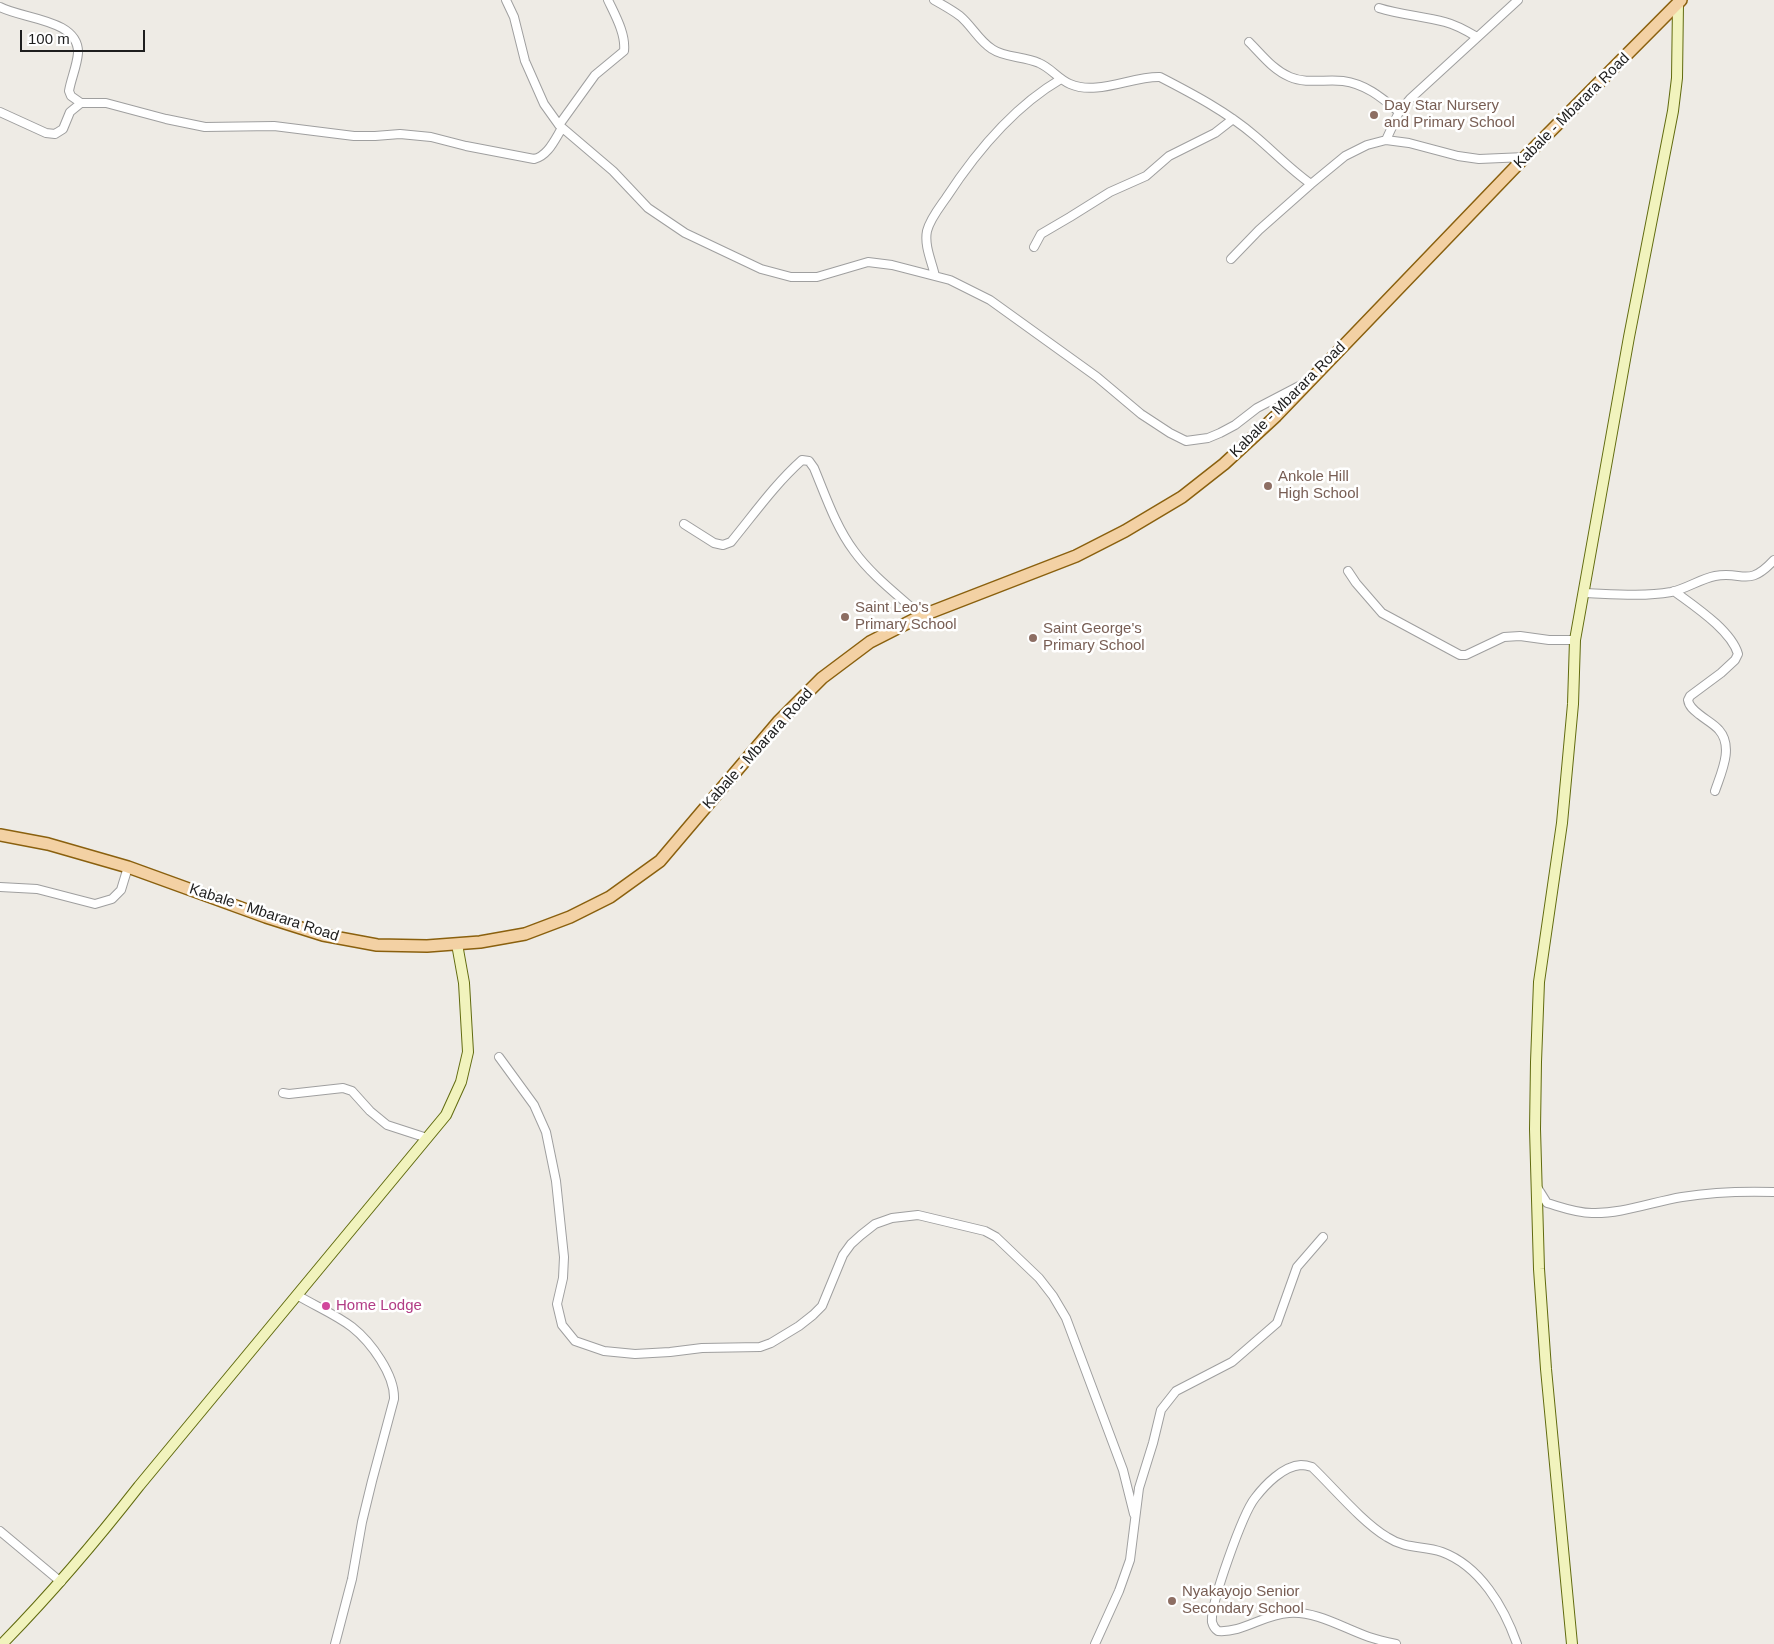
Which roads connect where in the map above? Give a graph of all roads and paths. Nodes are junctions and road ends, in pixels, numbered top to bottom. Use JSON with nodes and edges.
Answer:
{"nodes":[{"id":1,"x":506,"y":0,"type":"edge"},
{"id":2,"x":608,"y":0,"type":"edge"},
{"id":3,"x":934,"y":0,"type":"edge"},
{"id":4,"x":1518,"y":0,"type":"edge"},
{"id":5,"x":1679,"y":2,"type":"edge"},
{"id":6,"x":0,"y":7,"type":"edge"},
{"id":7,"x":1379,"y":8,"type":"dead end"},
{"id":8,"x":1477,"y":38,"type":"junction"},
{"id":9,"x":1249,"y":42,"type":"dead end"},
{"id":10,"x":1061,"y":79,"type":"junction"},
{"id":11,"x":81,"y":103,"type":"junction"},
{"id":12,"x":0,"y":112,"type":"edge"},
{"id":13,"x":1399,"y":112,"type":"junction"},
{"id":14,"x":1233,"y":119,"type":"junction"},
{"id":15,"x":561,"y":126,"type":"junction"},
{"id":16,"x":1386,"y":140,"type":"junction"},
{"id":17,"x":1525,"y":158,"type":"junction"},
{"id":18,"x":1311,"y":184,"type":"junction"},
{"id":19,"x":1034,"y":247,"type":"dead end"},
{"id":20,"x":1231,"y":259,"type":"dead end"},
{"id":21,"x":935,"y":276,"type":"junction"},
{"id":22,"x":1307,"y":382,"type":"junction"},
{"id":23,"x":684,"y":524,"type":"dead end"},
{"id":24,"x":1774,"y":560,"type":"edge"},
{"id":25,"x":1348,"y":571,"type":"dead end"},
{"id":26,"x":1674,"y":591,"type":"junction"},
{"id":27,"x":1583,"y":593,"type":"junction"},
{"id":28,"x":921,"y":616,"type":"junction"},
{"id":29,"x":1575,"y":640,"type":"junction"},
{"id":30,"x":1715,"y":791,"type":"dead end"},
{"id":31,"x":0,"y":835,"type":"edge"},
{"id":32,"x":128,"y":867,"type":"junction"},
{"id":33,"x":0,"y":887,"type":"edge"},
{"id":34,"x":457,"y":944,"type":"junction"},
{"id":35,"x":500,"y":1057,"type":"dead end"},
{"id":36,"x":283,"y":1092,"type":"dead end"},
{"id":37,"x":427,"y":1138,"type":"junction"},
{"id":38,"x":1537,"y":1187,"type":"junction"},
{"id":39,"x":1774,"y":1192,"type":"edge"},
{"id":40,"x":1323,"y":1237,"type":"dead end"},
{"id":41,"x":297,"y":1295,"type":"junction"},
{"id":42,"x":1134,"y":1514,"type":"junction"},
{"id":43,"x":0,"y":1531,"type":"edge"},
{"id":44,"x":61,"y":1582,"type":"junction"},
{"id":45,"x":2,"y":1644,"type":"edge"},
{"id":46,"x":335,"y":1644,"type":"edge"},
{"id":47,"x":1095,"y":1644,"type":"edge"},
{"id":48,"x":1396,"y":1644,"type":"edge"},
{"id":49,"x":1517,"y":1644,"type":"edge"},
{"id":50,"x":1572,"y":1644,"type":"edge"}],
"edges":[{"from":1,"to":15,"type":"street"},
{"from":2,"to":15,"type":"street"},
{"from":3,"to":10,"type":"street"},
{"from":4,"to":8,"type":"street"},
{"from":5,"to":17,"type":"main road","name":"Kabale - Mbarara Road"},
{"from":5,"to":27,"type":"main road"},
{"from":6,"to":11,"type":"street"},
{"from":7,"to":8,"type":"street"},
{"from":8,"to":13,"type":"street"},
{"from":9,"to":13,"type":"street"},
{"from":10,"to":14,"type":"street"},
{"from":10,"to":21,"type":"street"},
{"from":11,"to":12,"type":"street"},
{"from":11,"to":15,"type":"street"},
{"from":13,"to":16,"type":"street"},
{"from":14,"to":18,"type":"street"},
{"from":14,"to":19,"type":"street"},
{"from":15,"to":21,"type":"street"},
{"from":16,"to":17,"type":"street"},
{"from":16,"to":18,"type":"street"},
{"from":17,"to":22,"type":"main road","name":"Kabale - Mbarara Road"},
{"from":18,"to":20,"type":"street"},
{"from":21,"to":22,"type":"street"},
{"from":22,"to":28,"type":"main road","name":"Kabale - Mbarara Road"},
{"from":23,"to":28,"type":"street"},
{"from":24,"to":26,"type":"street"},
{"from":25,"to":29,"type":"street"},
{"from":26,"to":27,"type":"street"},
{"from":26,"to":30,"type":"street"},
{"from":27,"to":29,"type":"main road"},
{"from":28,"to":34,"type":"main road","name":"Kabale - Mbarara Road"},
{"from":29,"to":38,"type":"main road"},
{"from":31,"to":32,"type":"main road","name":"Kabale - Mbarara Road"},
{"from":32,"to":33,"type":"street"},
{"from":32,"to":34,"type":"main road","name":"Kabale - Mbarara Road"},
{"from":34,"to":37,"type":"main road"},
{"from":35,"to":42,"type":"street"},
{"from":36,"to":37,"type":"street"},
{"from":37,"to":41,"type":"main road"},
{"from":38,"to":39,"type":"street"},
{"from":38,"to":50,"type":"main road"},
{"from":40,"to":42,"type":"street"},
{"from":41,"to":44,"type":"main road"},
{"from":41,"to":46,"type":"street"},
{"from":42,"to":47,"type":"street"},
{"from":43,"to":44,"type":"street"},
{"from":44,"to":45,"type":"main road"},
{"from":48,"to":49,"type":"street"}]}
